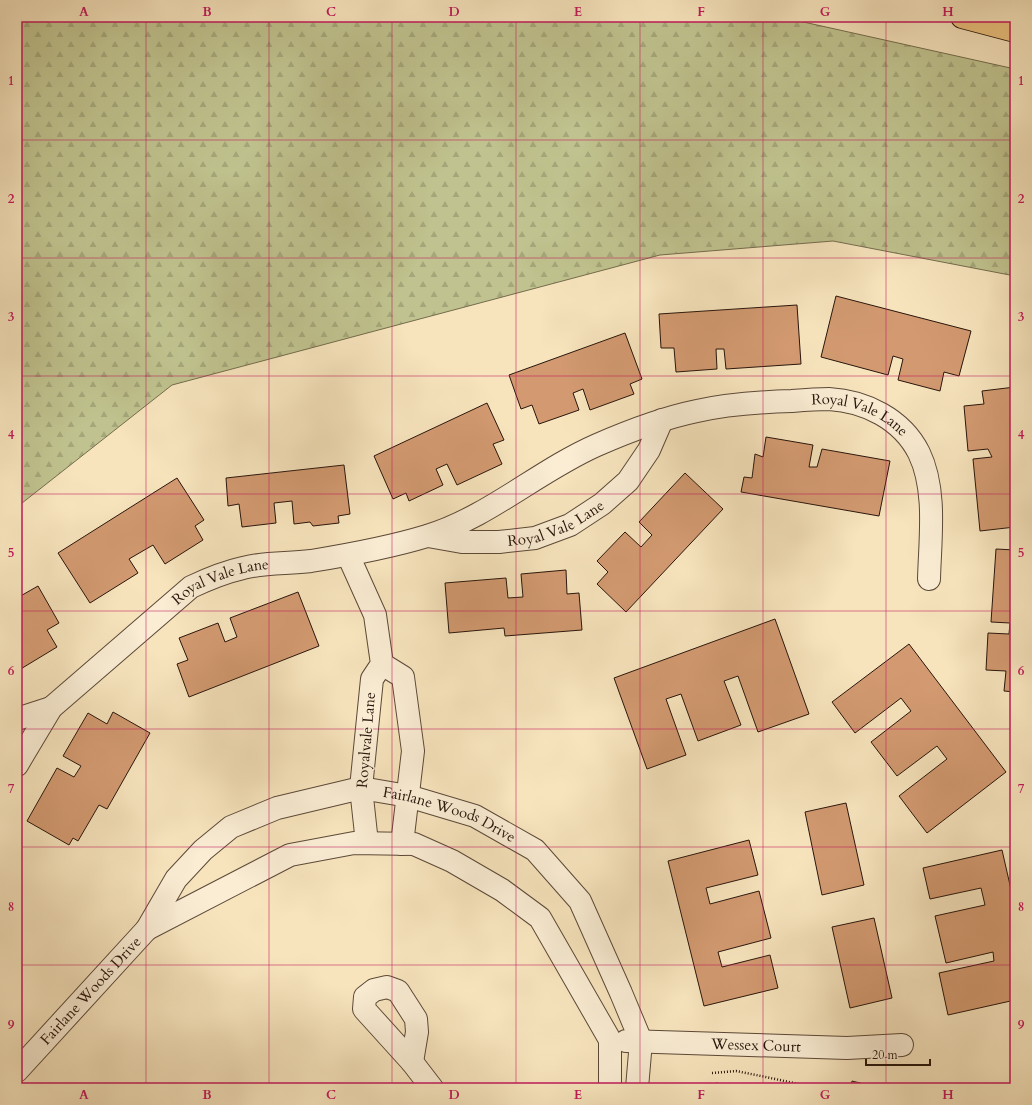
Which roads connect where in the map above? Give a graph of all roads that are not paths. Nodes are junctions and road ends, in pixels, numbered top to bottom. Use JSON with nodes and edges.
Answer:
{"nodes":[{"id":1,"x":962,"y":17,"type":"edge"},
{"id":2,"x":1015,"y":31,"type":"edge"},
{"id":3,"x":662,"y":420,"type":"junction"},
{"id":4,"x":428,"y":536,"type":"junction"},
{"id":5,"x":348,"y":555,"type":"junction"},
{"id":6,"x":929,"y":579,"type":"dead end"},
{"id":7,"x":382,"y":664,"type":"junction"},
{"id":8,"x":51,"y":708,"type":"junction"},
{"id":9,"x":17,"y":719,"type":"edge"},
{"id":10,"x":17,"y":765,"type":"edge"},
{"id":11,"x":361,"y":788,"type":"junction"},
{"id":12,"x":408,"y":796,"type":"junction"},
{"id":13,"x":367,"y":843,"type":"junction"},
{"id":14,"x":402,"y":844,"type":"junction"},
{"id":15,"x":147,"y":929,"type":"junction"},
{"id":16,"x":610,"y":1040,"type":"junction"},
{"id":17,"x":641,"y":1041,"type":"junction"},
{"id":18,"x":902,"y":1045,"type":"dead end"},
{"id":19,"x":412,"y":1062,"type":"dead end"},
{"id":20,"x":17,"y":1071,"type":"edge"},
{"id":21,"x":432,"y":1088,"type":"edge"},
{"id":22,"x":610,"y":1088,"type":"edge"},
{"id":23,"x":637,"y":1088,"type":"edge"}],
"edges":[{"from":1,"to":2,"type":"main road"},
{"from":3,"to":4,"type":"street","name":"Royal Vale Lane"},
{"from":3,"to":4,"type":"street","name":"Royal Vale Lane"},
{"from":3,"to":6,"type":"street","name":"Royal Vale Lane"},
{"from":4,"to":5,"type":"street","name":"Royal Vale Lane"},
{"from":5,"to":7,"type":"street"},
{"from":5,"to":8,"type":"street","name":"Royal Vale Lane"},
{"from":7,"to":11,"type":"street","name":"Royalvale Lane"},
{"from":7,"to":12,"type":"street"},
{"from":8,"to":9,"type":"street","name":"Royal Vale Lane"},
{"from":8,"to":10,"type":"street","name":"Royal Vale Lane"},
{"from":11,"to":12,"type":"street","name":"Fairlane Woods Drive"},
{"from":11,"to":13,"type":"street","name":"Royalvale Lane"},
{"from":11,"to":15,"type":"street","name":"Fairlane Woods Drive"},
{"from":12,"to":14,"type":"street"},
{"from":12,"to":17,"type":"street","name":"Fairlane Woods Drive"},
{"from":13,"to":14,"type":"street","name":"Fairlane Woods Drive"},
{"from":13,"to":15,"type":"street","name":"Fairlane Woods Drive"},
{"from":14,"to":16,"type":"street","name":"Fairlane Woods Drive"},
{"from":15,"to":20,"type":"street","name":"Fairlane Woods Drive"},
{"from":16,"to":17,"type":"street","name":"Wessex Court"},
{"from":16,"to":22,"type":"street","name":"Fairlane Woods Drive"},
{"from":17,"to":18,"type":"street","name":"Wessex Court"},
{"from":17,"to":23,"type":"street","name":"Fairlane Woods Drive"},
{"from":19,"to":21,"type":"street"}]}
